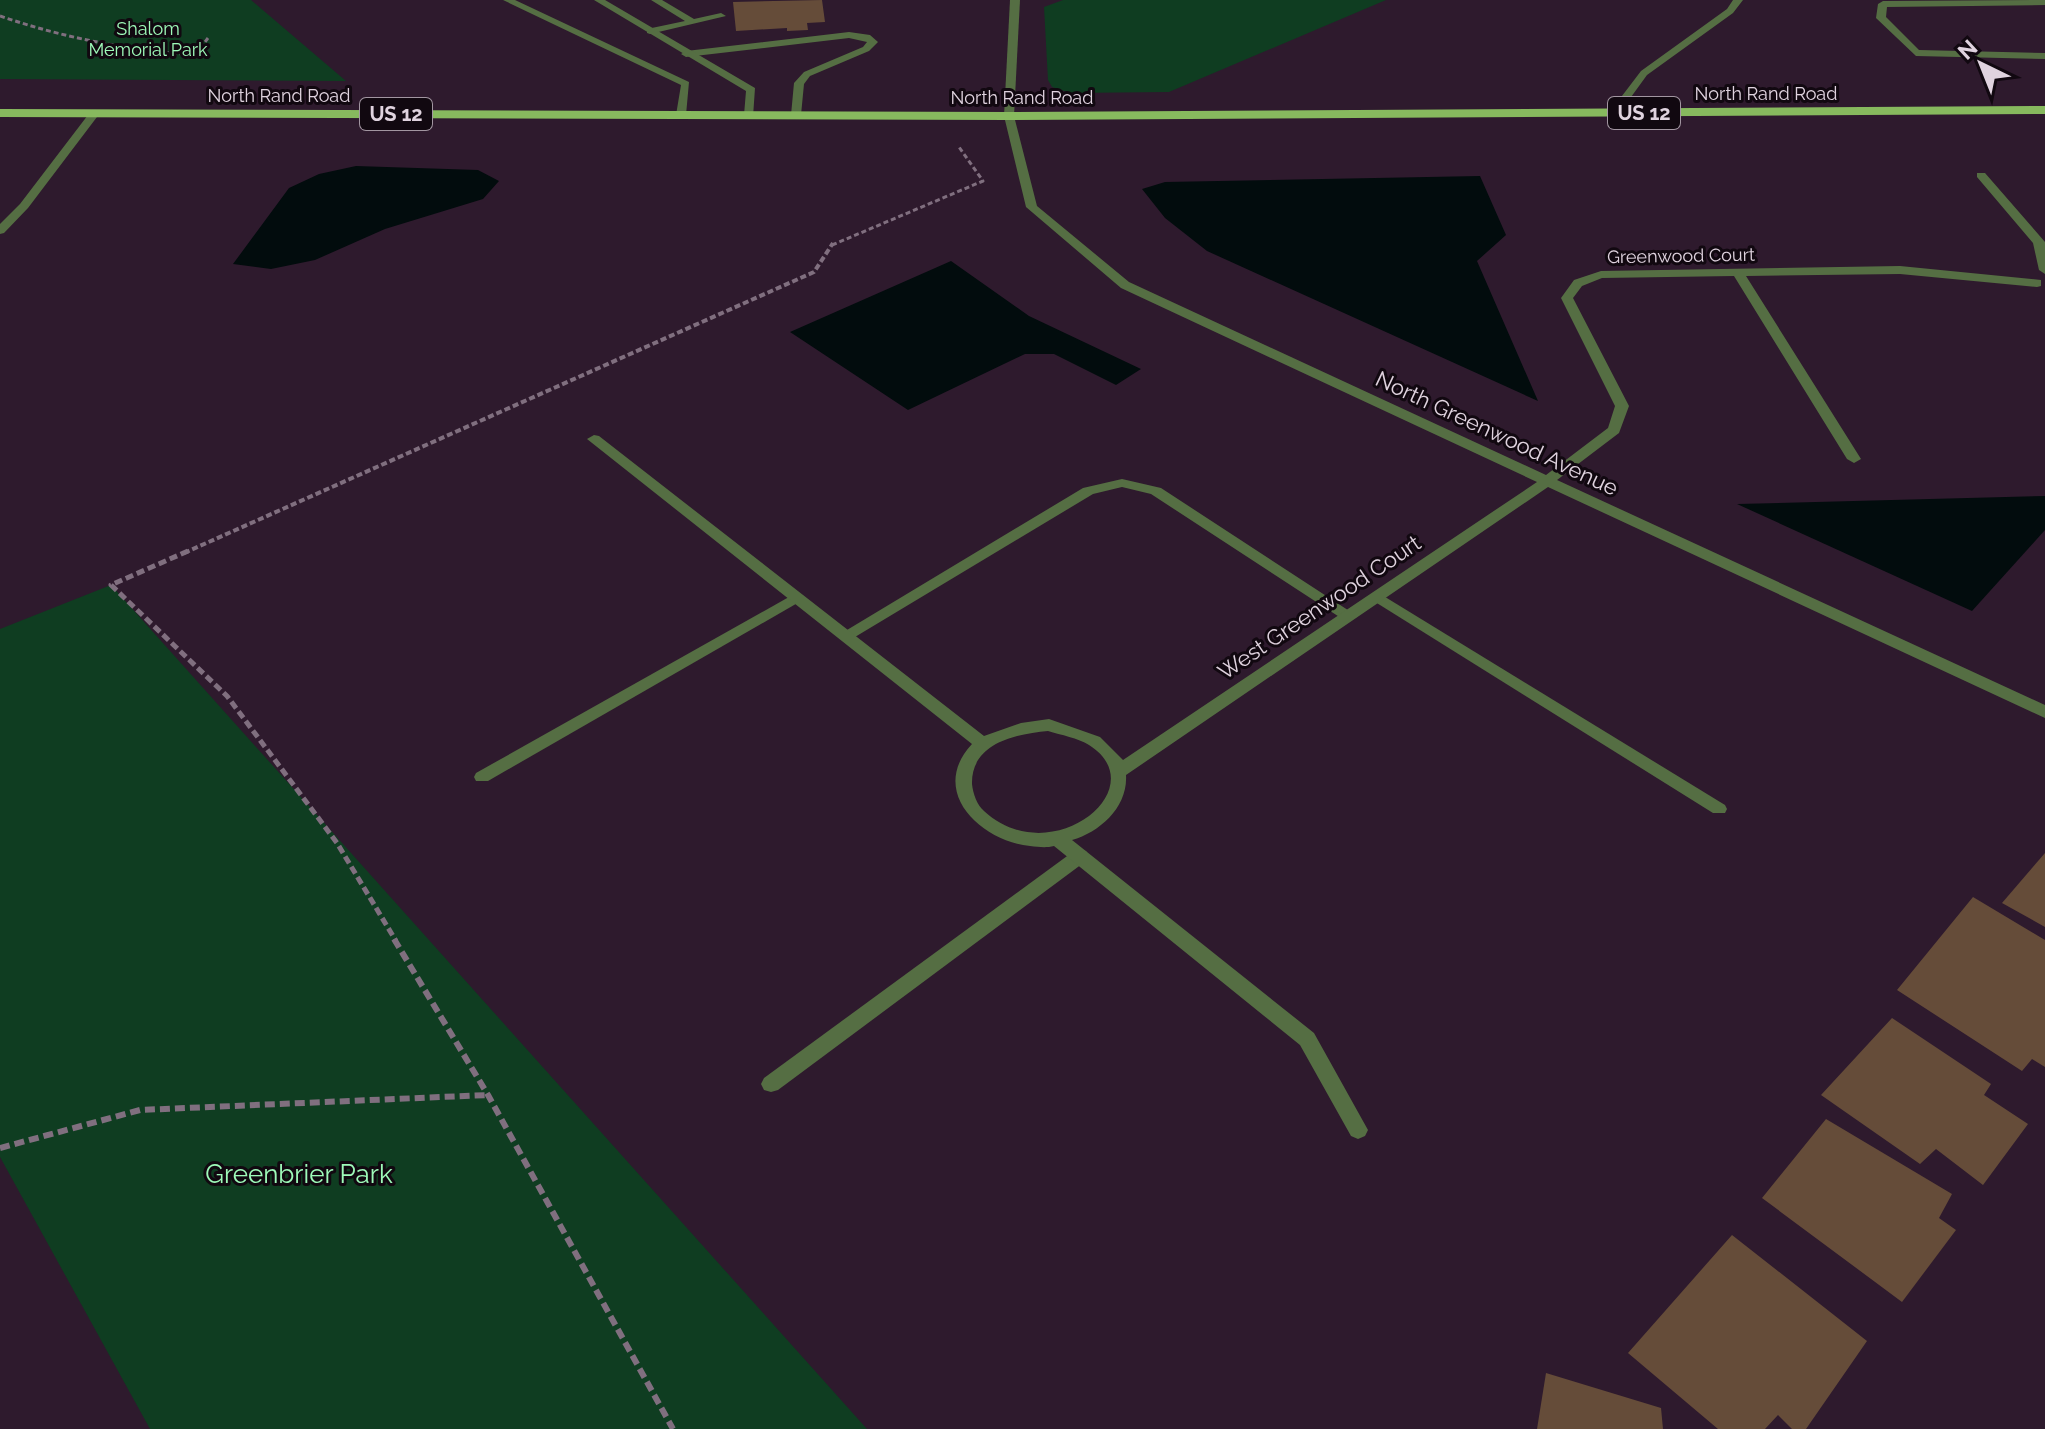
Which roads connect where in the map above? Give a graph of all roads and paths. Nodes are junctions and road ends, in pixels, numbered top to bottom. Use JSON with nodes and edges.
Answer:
{"nodes":[{"id":1,"x":508,"y":0,"type":"edge"},
{"id":2,"x":599,"y":0,"type":"edge"},
{"id":3,"x":656,"y":0,"type":"edge"},
{"id":4,"x":1015,"y":0,"type":"edge"},
{"id":5,"x":1738,"y":0,"type":"edge"},
{"id":6,"x":2045,"y":2,"type":"edge"},
{"id":7,"x":0,"y":16,"type":"edge"},
{"id":8,"x":721,"y":16,"type":"dead end"},
{"id":9,"x":693,"y":22,"type":"junction"},
{"id":10,"x":650,"y":31,"type":"junction"},
{"id":11,"x":208,"y":38,"type":"dead end"},
{"id":12,"x":686,"y":54,"type":"junction"},
{"id":13,"x":2045,"y":56,"type":"edge"},
{"id":14,"x":2045,"y":110,"type":"edge"},
{"id":15,"x":0,"y":113,"type":"edge"},
{"id":16,"x":95,"y":113,"type":"junction"},
{"id":17,"x":1614,"y":113,"type":"junction"},
{"id":18,"x":681,"y":115,"type":"junction"},
{"id":19,"x":749,"y":115,"type":"junction"},
{"id":20,"x":796,"y":115,"type":"junction"},
{"id":21,"x":1009,"y":116,"type":"junction"},
{"id":22,"x":959,"y":146,"type":"dead end"},
{"id":23,"x":1981,"y":175,"type":"dead end"},
{"id":24,"x":0,"y":231,"type":"edge"},
{"id":25,"x":2045,"y":271,"type":"edge"},
{"id":26,"x":1738,"y":273,"type":"junction"},
{"id":27,"x":2041,"y":285,"type":"edge"},
{"id":28,"x":594,"y":439,"type":"dead end"},
{"id":29,"x":1854,"y":459,"type":"dead end"},
{"id":30,"x":1546,"y":482,"type":"junction"},
{"id":31,"x":1377,"y":597,"type":"junction"},
{"id":32,"x":796,"y":598,"type":"junction"},
{"id":33,"x":1349,"y":616,"type":"junction"},
{"id":34,"x":845,"y":636,"type":"junction"},
{"id":35,"x":2045,"y":712,"type":"edge"},
{"id":36,"x":983,"y":744,"type":"junction"},
{"id":37,"x":1118,"y":772,"type":"junction"},
{"id":38,"x":482,"y":777,"type":"dead end"},
{"id":39,"x":1719,"y":809,"type":"dead end"},
{"id":40,"x":1058,"y":839,"type":"junction"},
{"id":41,"x":1080,"y":856,"type":"junction"},
{"id":42,"x":771,"y":1084,"type":"dead end"},
{"id":43,"x":488,"y":1095,"type":"junction"},
{"id":44,"x":1358,"y":1130,"type":"dead end"},
{"id":45,"x":0,"y":1148,"type":"edge"},
{"id":46,"x":673,"y":1429,"type":"edge"}],
"edges":[{"from":1,"to":18,"type":"street"},
{"from":2,"to":10,"type":"street"},
{"from":3,"to":9,"type":"street"},
{"from":4,"to":21,"type":"street","name":"North Greenwood Avenue"},
{"from":5,"to":17,"type":"street"},
{"from":6,"to":13,"type":"street"},
{"from":7,"to":11,"type":"path"},
{"from":8,"to":9,"type":"street"},
{"from":9,"to":10,"type":"street"},
{"from":10,"to":12,"type":"street"},
{"from":12,"to":19,"type":"street"},
{"from":12,"to":20,"type":"street"},
{"from":14,"to":17,"type":"main road","name":"North Rand Road","number":"US 12"},
{"from":15,"to":16,"type":"main road","name":"North Rand Road","number":"US 12"},
{"from":16,"to":18,"type":"main road","name":"North Rand Road","number":"US 12"},
{"from":16,"to":24,"type":"street"},
{"from":17,"to":21,"type":"main road","name":"North Rand Road","number":"US 12"},
{"from":18,"to":19,"type":"main road","name":"North Rand Road","number":"US 12"},
{"from":19,"to":20,"type":"main road","name":"North Rand Road","number":"US 12"},
{"from":20,"to":21,"type":"main road","name":"North Rand Road","number":"US 12"},
{"from":21,"to":30,"type":"street","name":"North Greenwood Avenue"},
{"from":22,"to":43,"type":"path"},
{"from":23,"to":25,"type":"street"},
{"from":25,"to":27,"type":"street"},
{"from":26,"to":27,"type":"street","name":"Greenwood Court"},
{"from":26,"to":29,"type":"street"},
{"from":26,"to":30,"type":"street","name":"Greenwood Court"},
{"from":28,"to":32,"type":"street"},
{"from":30,"to":31,"type":"street","name":"West Greenwood Court"},
{"from":30,"to":35,"type":"street","name":"North Greenwood Avenue"},
{"from":31,"to":33,"type":"street","name":"West Greenwood Court"},
{"from":31,"to":39,"type":"street"},
{"from":32,"to":34,"type":"street"},
{"from":32,"to":38,"type":"street"},
{"from":33,"to":34,"type":"street"},
{"from":33,"to":37,"type":"street","name":"West Greenwood Court"},
{"from":34,"to":36,"type":"street"},
{"from":36,"to":37,"type":"street"},
{"from":36,"to":40,"type":"street"},
{"from":37,"to":40,"type":"street"},
{"from":40,"to":41,"type":"street"},
{"from":41,"to":42,"type":"street"},
{"from":41,"to":44,"type":"street"},
{"from":43,"to":45,"type":"path"},
{"from":43,"to":46,"type":"path"}]}
